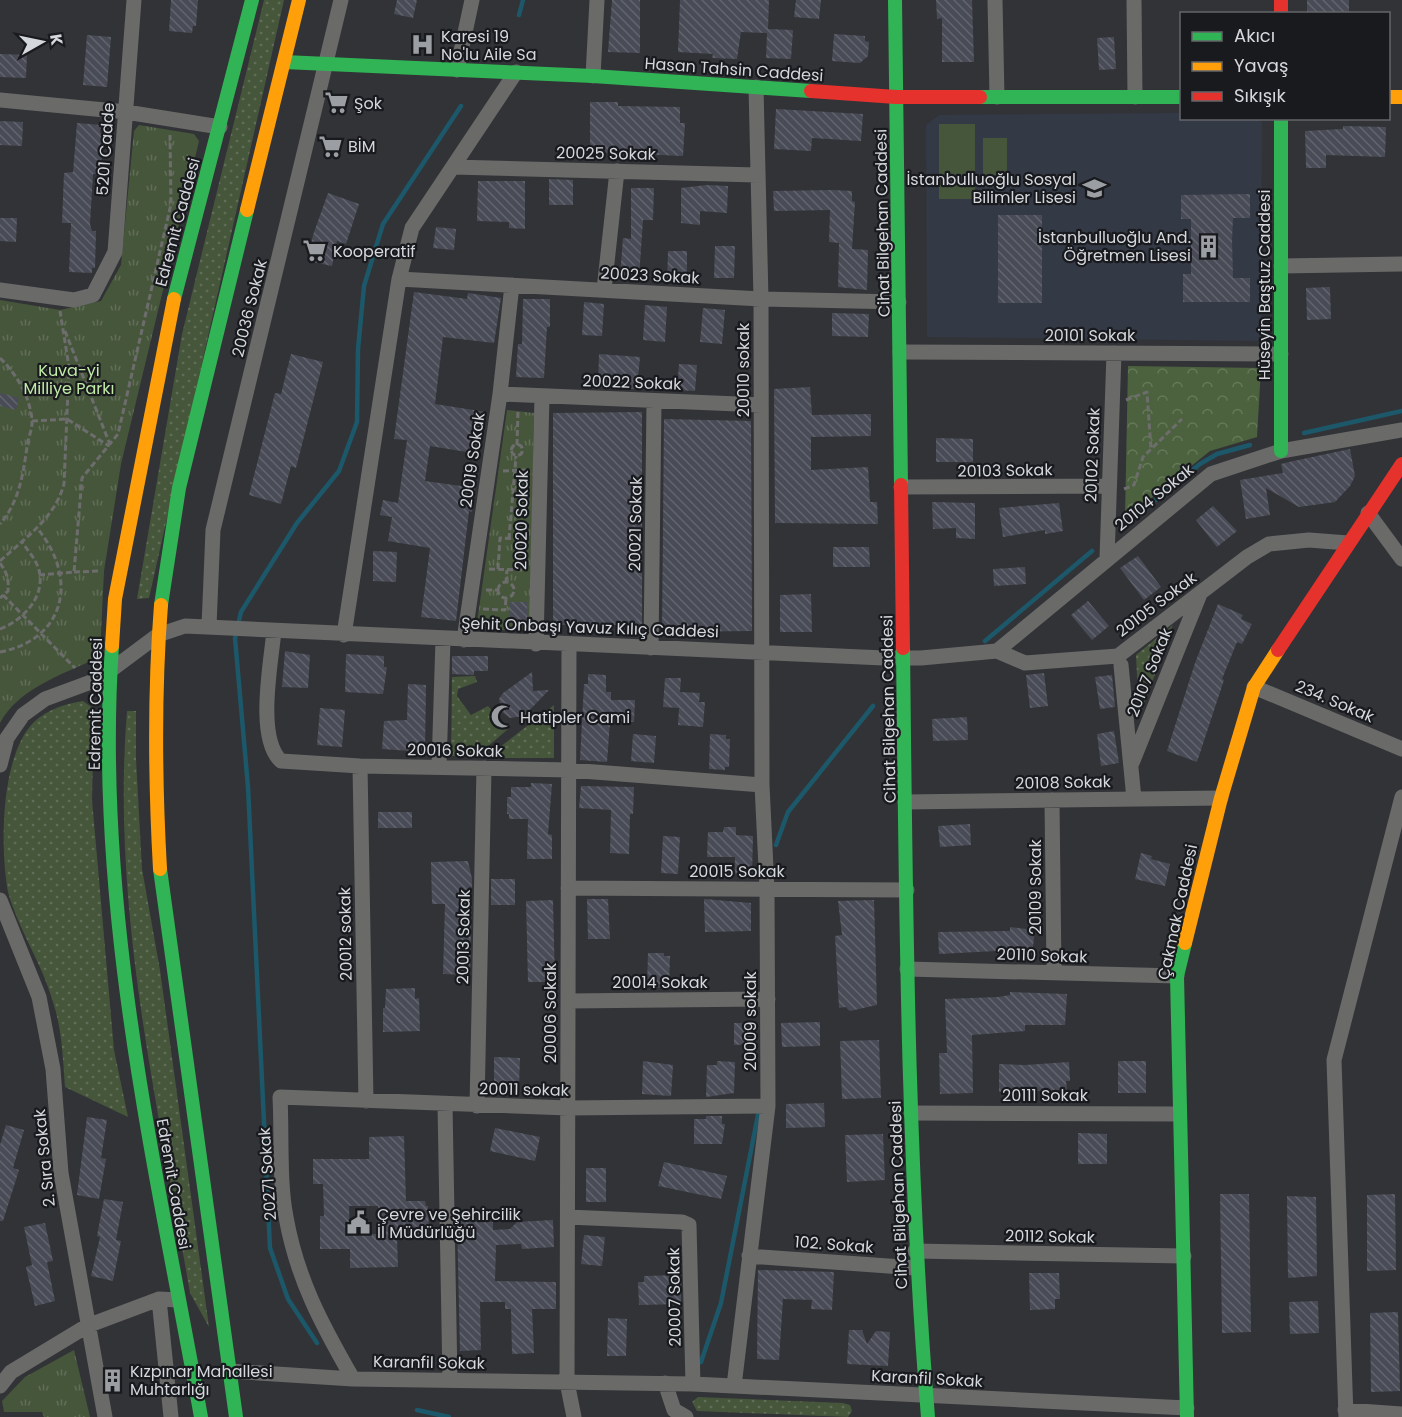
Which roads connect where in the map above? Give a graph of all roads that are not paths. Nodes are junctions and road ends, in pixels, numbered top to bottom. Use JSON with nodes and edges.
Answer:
{"nodes":[{"id":1,"x":134,"y":0,"type":"edge"},
{"id":2,"x":252,"y":0,"type":"edge"},
{"id":3,"x":299,"y":0,"type":"edge"},
{"id":4,"x":341,"y":0,"type":"edge"},
{"id":5,"x":472,"y":0,"type":"edge"},
{"id":6,"x":597,"y":0,"type":"edge"},
{"id":7,"x":896,"y":0,"type":"edge"},
{"id":8,"x":995,"y":0,"type":"edge"},
{"id":9,"x":1134,"y":0,"type":"edge"},
{"id":10,"x":284,"y":62,"type":"junction"},
{"id":11,"x":327,"y":64,"type":"junction"},
{"id":12,"x":457,"y":70,"type":"junction"},
{"id":13,"x":516,"y":72,"type":"junction"},
{"id":14,"x":594,"y":76,"type":"junction"},
{"id":15,"x":756,"y":87,"type":"junction"},
{"id":16,"x":896,"y":97,"type":"junction"},
{"id":17,"x":997,"y":97,"type":"junction"},
{"id":18,"x":1136,"y":97,"type":"junction"},
{"id":19,"x":1180,"y":97,"type":"edge"},
{"id":20,"x":0,"y":100,"type":"edge"},
{"id":21,"x":126,"y":112,"type":"junction"},
{"id":22,"x":1281,"y":120,"type":"edge"},
{"id":23,"x":220,"y":127,"type":"junction"},
{"id":24,"x":453,"y":167,"type":"junction"},
{"id":25,"x":617,"y":171,"type":"junction"},
{"id":26,"x":757,"y":175,"type":"junction"},
{"id":27,"x":1402,"y":264,"type":"edge"},
{"id":28,"x":1281,"y":266,"type":"junction"},
{"id":29,"x":399,"y":279,"type":"junction"},
{"id":30,"x":512,"y":285,"type":"junction"},
{"id":31,"x":0,"y":290,"type":"edge"},
{"id":32,"x":604,"y":290,"type":"junction"},
{"id":33,"x":761,"y":299,"type":"junction"},
{"id":34,"x":899,"y":302,"type":"junction"},
{"id":35,"x":900,"y":352,"type":"junction"},
{"id":36,"x":1114,"y":353,"type":"junction"},
{"id":37,"x":1281,"y":354,"type":"junction"},
{"id":38,"x":500,"y":394,"type":"junction"},
{"id":39,"x":542,"y":396,"type":"junction"},
{"id":40,"x":654,"y":401,"type":"junction"},
{"id":41,"x":761,"y":405,"type":"junction"},
{"id":42,"x":1402,"y":430,"type":"edge"},
{"id":43,"x":1281,"y":451,"type":"junction"},
{"id":44,"x":1402,"y":464,"type":"edge"},
{"id":45,"x":902,"y":487,"type":"junction"},
{"id":46,"x":1108,"y":491,"type":"junction"},
{"id":47,"x":1368,"y":513,"type":"junction"},
{"id":48,"x":1348,"y":543,"type":"junction"},
{"id":49,"x":1107,"y":558,"type":"junction"},
{"id":50,"x":1402,"y":559,"type":"edge"},
{"id":51,"x":1200,"y":594,"type":"junction"},
{"id":52,"x":212,"y":626,"type":"junction"},
{"id":53,"x":274,"y":631,"type":"junction"},
{"id":54,"x":158,"y":635,"type":"junction"},
{"id":55,"x":344,"y":635,"type":"junction"},
{"id":56,"x":443,"y":639,"type":"junction"},
{"id":57,"x":464,"y":640,"type":"junction"},
{"id":58,"x":536,"y":644,"type":"junction"},
{"id":59,"x":569,"y":644,"type":"junction"},
{"id":60,"x":651,"y":648,"type":"junction"},
{"id":61,"x":996,"y":651,"type":"junction"},
{"id":62,"x":764,"y":653,"type":"junction"},
{"id":63,"x":903,"y":658,"type":"junction"},
{"id":64,"x":1121,"y":665,"type":"dead end"},
{"id":65,"x":110,"y":672,"type":"junction"},
{"id":66,"x":1254,"y":687,"type":"junction"},
{"id":67,"x":1402,"y":749,"type":"edge"},
{"id":68,"x":1131,"y":763,"type":"junction"},
{"id":69,"x":0,"y":765,"type":"edge"},
{"id":70,"x":360,"y":766,"type":"junction"},
{"id":71,"x":439,"y":767,"type":"junction"},
{"id":72,"x":484,"y":768,"type":"junction"},
{"id":73,"x":568,"y":770,"type":"junction"},
{"id":74,"x":762,"y":785,"type":"junction"},
{"id":75,"x":1402,"y":797,"type":"edge"},
{"id":76,"x":1221,"y":798,"type":"junction"},
{"id":77,"x":1134,"y":799,"type":"junction"},
{"id":78,"x":1052,"y":800,"type":"junction"},
{"id":79,"x":905,"y":802,"type":"junction"},
{"id":80,"x":568,"y":888,"type":"junction"},
{"id":81,"x":767,"y":889,"type":"junction"},
{"id":82,"x":907,"y":890,"type":"junction"},
{"id":83,"x":0,"y":900,"type":"edge"},
{"id":84,"x":0,"y":931,"type":"edge"},
{"id":85,"x":20,"y":949,"type":"junction"},
{"id":86,"x":907,"y":969,"type":"junction"},
{"id":87,"x":1053,"y":973,"type":"junction"},
{"id":88,"x":1177,"y":976,"type":"junction"},
{"id":89,"x":768,"y":999,"type":"junction"},
{"id":90,"x":568,"y":1001,"type":"junction"},
{"id":91,"x":280,"y":1097,"type":"joint"},
{"id":92,"x":366,"y":1101,"type":"junction"},
{"id":93,"x":445,"y":1105,"type":"junction"},
{"id":94,"x":477,"y":1106,"type":"junction"},
{"id":95,"x":768,"y":1106,"type":"junction"},
{"id":96,"x":568,"y":1108,"type":"junction"},
{"id":97,"x":911,"y":1113,"type":"junction"},
{"id":98,"x":1179,"y":1114,"type":"junction"},
{"id":99,"x":568,"y":1217,"type":"junction"},
{"id":100,"x":915,"y":1251,"type":"junction"},
{"id":101,"x":749,"y":1256,"type":"junction"},
{"id":102,"x":1184,"y":1256,"type":"junction"},
{"id":103,"x":916,"y":1268,"type":"junction"},
{"id":104,"x":159,"y":1299,"type":"junction"},
{"id":105,"x":178,"y":1300,"type":"junction"},
{"id":106,"x":199,"y":1320,"type":"dead end"},
{"id":107,"x":87,"y":1326,"type":"junction"},
{"id":108,"x":229,"y":1371,"type":"junction"},
{"id":109,"x":353,"y":1379,"type":"junction"},
{"id":110,"x":450,"y":1380,"type":"junction"},
{"id":111,"x":567,"y":1382,"type":"junction"},
{"id":112,"x":665,"y":1383,"type":"junction"},
{"id":113,"x":693,"y":1384,"type":"junction"},
{"id":114,"x":0,"y":1386,"type":"edge"},
{"id":115,"x":734,"y":1386,"type":"junction"},
{"id":116,"x":925,"y":1396,"type":"junction"},
{"id":117,"x":1187,"y":1412,"type":"edge"},
{"id":118,"x":1346,"y":1414,"type":"edge"},
{"id":119,"x":1402,"y":1414,"type":"edge"},
{"id":120,"x":105,"y":1417,"type":"edge"},
{"id":121,"x":171,"y":1417,"type":"edge"},
{"id":122,"x":201,"y":1417,"type":"edge"},
{"id":123,"x":236,"y":1417,"type":"edge"},
{"id":124,"x":574,"y":1417,"type":"edge"},
{"id":125,"x":686,"y":1417,"type":"edge"},
{"id":126,"x":928,"y":1417,"type":"edge"}],
"edges":[{"from":1,"to":21,"type":"street","name":"5201 Cadde"},
{"from":2,"to":23,"type":"main road","name":"Edremit Caddesi"},
{"from":3,"to":10,"type":"main road","name":"Edremit Caddesi"},
{"from":4,"to":11,"type":"street","name":"20036 Sokak"},
{"from":5,"to":12,"type":"street"},
{"from":6,"to":14,"type":"street"},
{"from":7,"to":16,"type":"main road","name":"Cihat Bilgehan Caddesi"},
{"from":8,"to":17,"type":"street"},
{"from":9,"to":18,"type":"street"},
{"from":10,"to":11,"type":"main road","name":"Hasan Tahsin Caddesi"},
{"from":10,"to":54,"type":"main road","name":"Edremit Caddesi"},
{"from":11,"to":12,"type":"main road","name":"Hasan Tahsin Caddesi"},
{"from":11,"to":52,"type":"street","name":"20036 Sokak"},
{"from":12,"to":13,"type":"main road","name":"Hasan Tahsin Caddesi"},
{"from":13,"to":14,"type":"main road","name":"Hasan Tahsin Caddesi"},
{"from":13,"to":24,"type":"street"},
{"from":14,"to":15,"type":"main road","name":"Hasan Tahsin Caddesi"},
{"from":15,"to":16,"type":"main road","name":"Hasan Tahsin Caddesi"},
{"from":15,"to":26,"type":"street","name":"20010 sokak"},
{"from":16,"to":17,"type":"main road","name":"Hasan Tahsin Caddesi"},
{"from":16,"to":34,"type":"main road","name":"Cihat Bilgehan Caddesi"},
{"from":17,"to":18,"type":"main road","name":"Hasan Tahsin Caddesi"},
{"from":18,"to":19,"type":"main road","name":"Hasan Tahsin Caddesi"},
{"from":20,"to":21,"type":"street"},
{"from":21,"to":23,"type":"street"},
{"from":21,"to":31,"type":"street","name":"5201 Cadde"},
{"from":22,"to":28,"type":"main road","name":"Hüseyin Baştuz Caddesi"},
{"from":23,"to":65,"type":"main road","name":"Edremit Caddesi"},
{"from":24,"to":25,"type":"street","name":"20025 Sokak"},
{"from":24,"to":29,"type":"street"},
{"from":25,"to":26,"type":"street","name":"20025 Sokak"},
{"from":25,"to":32,"type":"street"},
{"from":26,"to":33,"type":"street","name":"20010 sokak"},
{"from":27,"to":28,"type":"street"},
{"from":28,"to":37,"type":"main road","name":"Hüseyin Baştuz Caddesi"},
{"from":29,"to":30,"type":"street","name":"20023 Sokak"},
{"from":29,"to":55,"type":"street"},
{"from":30,"to":32,"type":"street","name":"20023 Sokak"},
{"from":30,"to":38,"type":"street","name":"20019 Sokak"},
{"from":32,"to":33,"type":"street","name":"20023 Sokak"},
{"from":33,"to":34,"type":"street","name":"20023 Sokak"},
{"from":33,"to":41,"type":"street","name":"20010 sokak"},
{"from":34,"to":35,"type":"main road","name":"Cihat Bilgehan Caddesi"},
{"from":35,"to":36,"type":"street","name":"20101 Sokak"},
{"from":35,"to":45,"type":"main road","name":"Cihat Bilgehan Caddesi"},
{"from":36,"to":37,"type":"street","name":"20101 Sokak"},
{"from":36,"to":46,"type":"street","name":"20102 Sokak"},
{"from":37,"to":43,"type":"main road","name":"Hüseyin Baştuz Caddesi"},
{"from":38,"to":39,"type":"street","name":"20022 Sokak"},
{"from":38,"to":57,"type":"street","name":"20019 Sokak"},
{"from":39,"to":40,"type":"street","name":"20022 Sokak"},
{"from":39,"to":58,"type":"street","name":"20020 Sokak"},
{"from":40,"to":41,"type":"street","name":"20022 Sokak"},
{"from":40,"to":60,"type":"street","name":"20021 Sokak"},
{"from":41,"to":62,"type":"street","name":"20010 sokak"},
{"from":42,"to":43,"type":"street","name":"20104 Sokak"},
{"from":43,"to":49,"type":"street","name":"20104 Sokak"},
{"from":44,"to":47,"type":"main road","name":"Çakmak Caddesi"},
{"from":45,"to":46,"type":"street","name":"20103 Sokak"},
{"from":45,"to":63,"type":"main road","name":"Cihat Bilgehan Caddesi"},
{"from":46,"to":49,"type":"street","name":"20102 Sokak"},
{"from":47,"to":48,"type":"main road","name":"Çakmak Caddesi"},
{"from":47,"to":50,"type":"street"},
{"from":48,"to":51,"type":"street","name":"20105 Sokak"},
{"from":48,"to":66,"type":"main road","name":"Çakmak Caddesi"},
{"from":49,"to":61,"type":"street","name":"20104 Sokak"},
{"from":51,"to":61,"type":"street","name":"20105 Sokak"},
{"from":51,"to":68,"type":"street","name":"20107 Sokak"},
{"from":52,"to":53,"type":"street","name":"Şehit Onbaşı Yavuz Kılıç Caddesi"},
{"from":52,"to":54,"type":"street","name":"Şehit Onbaşı Yavuz Kılıç Caddesi"},
{"from":53,"to":55,"type":"street","name":"Şehit Onbaşı Yavuz Kılıç Caddesi"},
{"from":53,"to":70,"type":"street","name":"20016 Sokak"},
{"from":54,"to":65,"type":"street"},
{"from":54,"to":108,"type":"main road","name":"Edremit Caddesi"},
{"from":55,"to":56,"type":"street","name":"Şehit Onbaşı Yavuz Kılıç Caddesi"},
{"from":56,"to":57,"type":"street","name":"Şehit Onbaşı Yavuz Kılıç Caddesi"},
{"from":56,"to":71,"type":"street"},
{"from":57,"to":58,"type":"street","name":"Şehit Onbaşı Yavuz Kılıç Caddesi"},
{"from":58,"to":59,"type":"street","name":"Şehit Onbaşı Yavuz Kılıç Caddesi"},
{"from":59,"to":60,"type":"street","name":"Şehit Onbaşı Yavuz Kılıç Caddesi"},
{"from":59,"to":73,"type":"street","name":"20006 Sokak"},
{"from":60,"to":62,"type":"street","name":"Şehit Onbaşı Yavuz Kılıç Caddesi"},
{"from":61,"to":63,"type":"street","name":"20105 Sokak"},
{"from":62,"to":63,"type":"street","name":"Şehit Onbaşı Yavuz Kılıç Caddesi"},
{"from":62,"to":74,"type":"street","name":"20009 sokak"},
{"from":63,"to":79,"type":"main road","name":"Cihat Bilgehan Caddesi"},
{"from":64,"to":68,"type":"street"},
{"from":65,"to":69,"type":"street"},
{"from":65,"to":105,"type":"main road","name":"Edremit Caddesi"},
{"from":66,"to":67,"type":"street","name":"234. Sokak"},
{"from":66,"to":76,"type":"main road","name":"Çakmak Caddesi"},
{"from":68,"to":77,"type":"street"},
{"from":70,"to":71,"type":"street","name":"20016 Sokak"},
{"from":70,"to":92,"type":"street","name":"20012 sokak"},
{"from":71,"to":72,"type":"street","name":"20016 Sokak"},
{"from":72,"to":73,"type":"street","name":"20016 Sokak"},
{"from":72,"to":94,"type":"street","name":"20013 Sokak"},
{"from":73,"to":74,"type":"street","name":"20016 Sokak"},
{"from":73,"to":80,"type":"street","name":"20006 Sokak"},
{"from":74,"to":81,"type":"street","name":"20009 sokak"},
{"from":75,"to":118,"type":"street"},
{"from":76,"to":77,"type":"street","name":"20108 Sokak"},
{"from":76,"to":88,"type":"main road","name":"Çakmak Caddesi"},
{"from":77,"to":78,"type":"street","name":"20108 Sokak"},
{"from":78,"to":79,"type":"street","name":"20108 Sokak"},
{"from":78,"to":87,"type":"street","name":"20109 Sokak"},
{"from":79,"to":82,"type":"main road","name":"Cihat Bilgehan Caddesi"},
{"from":80,"to":81,"type":"street","name":"20015 Sokak"},
{"from":80,"to":90,"type":"street","name":"20006 Sokak"},
{"from":81,"to":82,"type":"street","name":"20015 Sokak"},
{"from":81,"to":89,"type":"street","name":"20009 sokak"},
{"from":82,"to":86,"type":"main road","name":"Cihat Bilgehan Caddesi"},
{"from":83,"to":85,"type":"street","name":"2. Sıra Sokak"},
{"from":84,"to":85,"type":"street"},
{"from":85,"to":107,"type":"street","name":"2. Sıra Sokak"},
{"from":86,"to":87,"type":"street","name":"20110 Sokak"},
{"from":86,"to":97,"type":"main road","name":"Cihat Bilgehan Caddesi"},
{"from":87,"to":88,"type":"street","name":"20110 Sokak"},
{"from":88,"to":98,"type":"main road","name":"Çakmak Caddesi"},
{"from":89,"to":90,"type":"street","name":"20014 Sokak"},
{"from":89,"to":95,"type":"street","name":"20009 sokak"},
{"from":90,"to":96,"type":"street","name":"20006 Sokak"},
{"from":91,"to":92,"type":"street","name":"20011 sokak"},
{"from":91,"to":109,"type":"street","name":"20271 Sokak"},
{"from":92,"to":93,"type":"street","name":"20011 sokak"},
{"from":93,"to":94,"type":"street","name":"20011 sokak"},
{"from":93,"to":110,"type":"street"},
{"from":94,"to":96,"type":"street","name":"20011 sokak"},
{"from":95,"to":96,"type":"street","name":"20011 sokak"},
{"from":95,"to":101,"type":"street","name":"20009 sokak"},
{"from":96,"to":99,"type":"street","name":"20006 Sokak"},
{"from":97,"to":98,"type":"street","name":"20111 Sokak"},
{"from":97,"to":100,"type":"main road","name":"Cihat Bilgehan Caddesi"},
{"from":98,"to":102,"type":"main road","name":"Çakmak Caddesi"},
{"from":99,"to":111,"type":"street","name":"20006 Sokak"},
{"from":99,"to":113,"type":"street","name":"20007 Sokak"},
{"from":100,"to":102,"type":"street","name":"20112 Sokak"},
{"from":100,"to":103,"type":"main road","name":"Cihat Bilgehan Caddesi"},
{"from":101,"to":103,"type":"street","name":"102. Sokak"},
{"from":101,"to":115,"type":"street","name":"20009 sokak"},
{"from":102,"to":117,"type":"main road","name":"Çakmak Caddesi"},
{"from":103,"to":116,"type":"main road","name":"Cihat Bilgehan Caddesi"},
{"from":104,"to":105,"type":"street"},
{"from":104,"to":107,"type":"street"},
{"from":104,"to":121,"type":"street"},
{"from":105,"to":106,"type":"main road"},
{"from":105,"to":122,"type":"main road","name":"Edremit Caddesi"},
{"from":107,"to":114,"type":"street"},
{"from":107,"to":120,"type":"street","name":"2. Sıra Sokak"},
{"from":108,"to":109,"type":"street","name":"Karanfil Sokak"},
{"from":108,"to":123,"type":"main road","name":"Edremit Caddesi"},
{"from":109,"to":110,"type":"street","name":"Karanfil Sokak"},
{"from":110,"to":111,"type":"street","name":"Karanfil Sokak"},
{"from":111,"to":112,"type":"street","name":"Karanfil Sokak"},
{"from":111,"to":124,"type":"street","name":"20006 Sokak"},
{"from":112,"to":113,"type":"street","name":"Karanfil Sokak"},
{"from":112,"to":125,"type":"street"},
{"from":113,"to":115,"type":"street","name":"Karanfil Sokak"},
{"from":115,"to":116,"type":"street","name":"Karanfil Sokak"},
{"from":116,"to":117,"type":"street","name":"Karanfil Sokak"},
{"from":116,"to":126,"type":"main road","name":"Cihat Bilgehan Caddesi"},
{"from":118,"to":119,"type":"street"}]}
